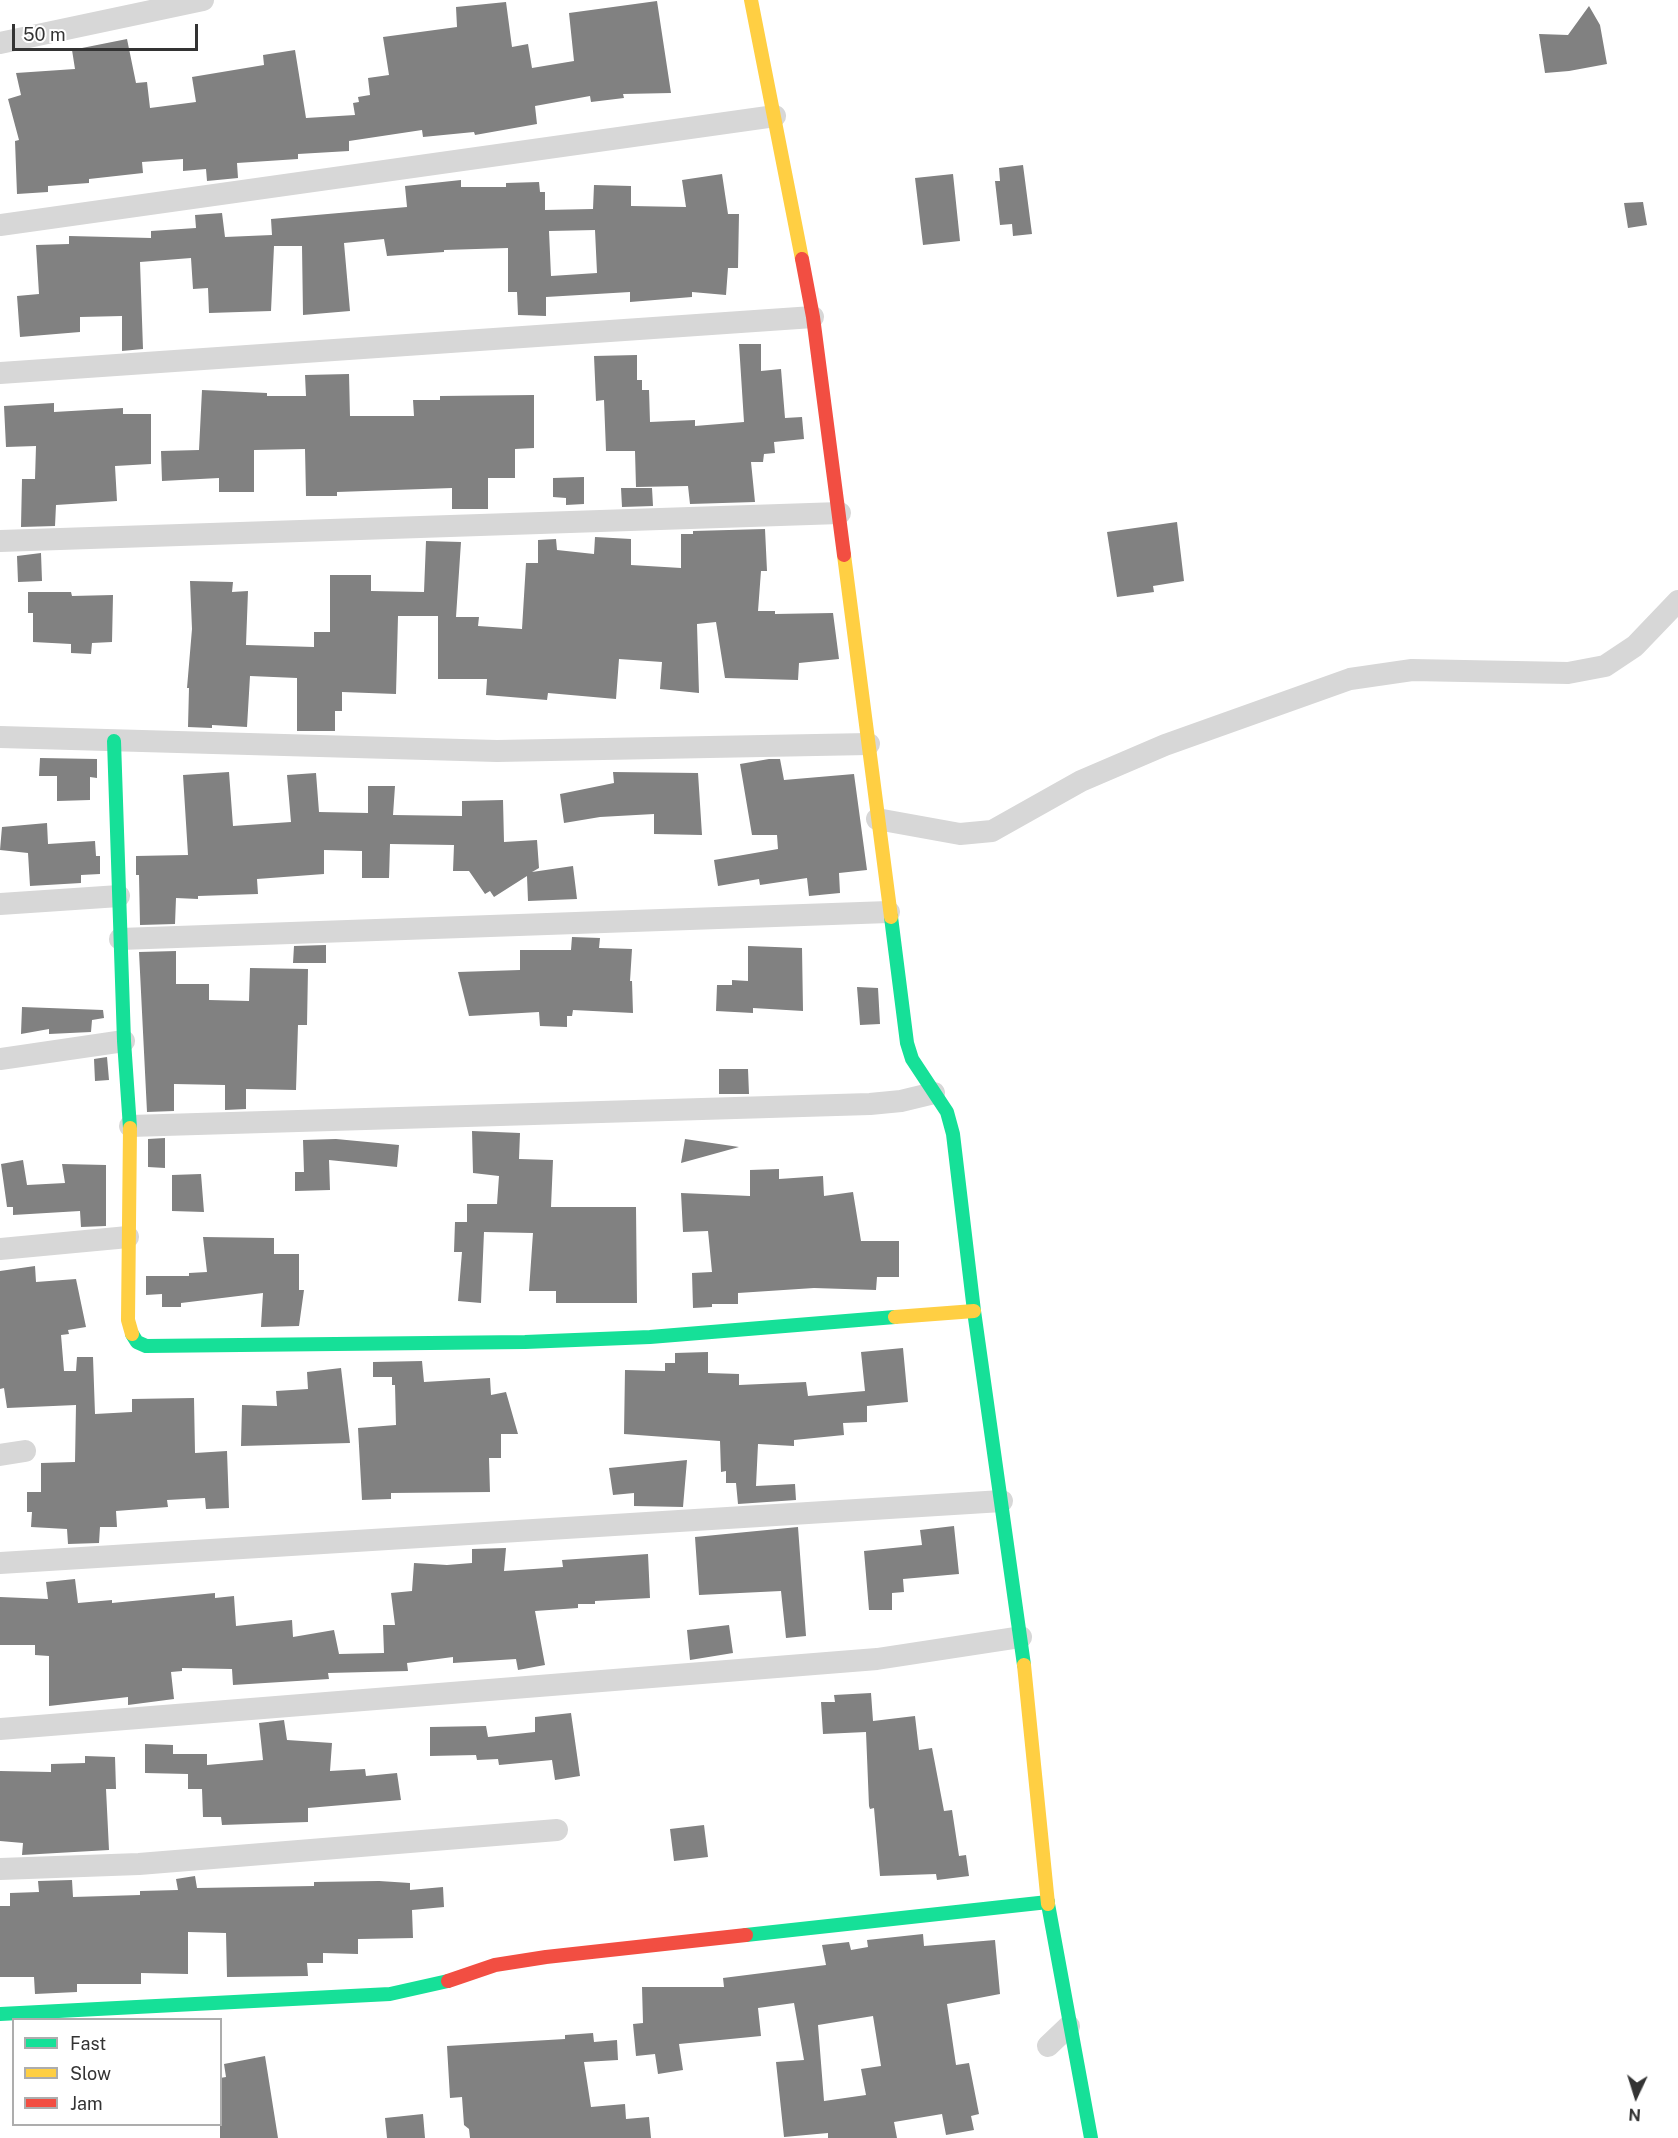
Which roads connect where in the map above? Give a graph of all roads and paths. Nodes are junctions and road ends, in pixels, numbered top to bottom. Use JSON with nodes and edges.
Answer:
{"nodes":[{"id":1,"x":203,"y":0,"type":"edge"},
{"id":2,"x":751,"y":0,"type":"edge"},
{"id":3,"x":0,"y":43,"type":"edge"},
{"id":4,"x":775,"y":116,"type":"junction"},
{"id":5,"x":0,"y":225,"type":"edge"},
{"id":6,"x":813,"y":318,"type":"junction"},
{"id":7,"x":0,"y":373,"type":"edge"},
{"id":8,"x":840,"y":513,"type":"junction"},
{"id":9,"x":0,"y":541,"type":"edge"},
{"id":10,"x":1678,"y":601,"type":"edge"},
{"id":11,"x":0,"y":737,"type":"edge"},
{"id":12,"x":114,"y":741,"type":"junction"},
{"id":13,"x":869,"y":744,"type":"junction"},
{"id":14,"x":877,"y":819,"type":"junction"},
{"id":15,"x":119,"y":896,"type":"junction"},
{"id":16,"x":0,"y":904,"type":"edge"},
{"id":17,"x":889,"y":912,"type":"junction"},
{"id":18,"x":120,"y":939,"type":"junction"},
{"id":19,"x":124,"y":1041,"type":"junction"},
{"id":20,"x":0,"y":1059,"type":"edge"},
{"id":21,"x":934,"y":1093,"type":"junction"},
{"id":22,"x":130,"y":1126,"type":"junction"},
{"id":23,"x":128,"y":1237,"type":"junction"},
{"id":24,"x":0,"y":1249,"type":"edge"},
{"id":25,"x":974,"y":1311,"type":"junction"},
{"id":26,"x":25,"y":1451,"type":"dead end"},
{"id":27,"x":0,"y":1455,"type":"edge"},
{"id":28,"x":1002,"y":1501,"type":"junction"},
{"id":29,"x":0,"y":1563,"type":"edge"},
{"id":30,"x":1021,"y":1637,"type":"junction"},
{"id":31,"x":0,"y":1729,"type":"edge"},
{"id":32,"x":557,"y":1830,"type":"dead end"},
{"id":33,"x":0,"y":1869,"type":"edge"},
{"id":34,"x":1048,"y":1902,"type":"junction"},
{"id":35,"x":0,"y":2014,"type":"edge"},
{"id":36,"x":1069,"y":2026,"type":"junction"},
{"id":37,"x":1048,"y":2046,"type":"dead end"},
{"id":38,"x":1090,"y":2138,"type":"edge"}],
"edges":[{"from":1,"to":3,"type":"street"},
{"from":2,"to":4,"type":"street"},
{"from":4,"to":5,"type":"street"},
{"from":4,"to":6,"type":"street"},
{"from":6,"to":7,"type":"street"},
{"from":6,"to":8,"type":"street"},
{"from":8,"to":9,"type":"street"},
{"from":8,"to":13,"type":"street"},
{"from":10,"to":14,"type":"street"},
{"from":11,"to":12,"type":"street"},
{"from":12,"to":13,"type":"street"},
{"from":12,"to":15,"type":"street"},
{"from":13,"to":14,"type":"street"},
{"from":14,"to":17,"type":"street"},
{"from":15,"to":16,"type":"street"},
{"from":15,"to":18,"type":"street"},
{"from":17,"to":18,"type":"street"},
{"from":17,"to":21,"type":"street"},
{"from":18,"to":19,"type":"street"},
{"from":19,"to":20,"type":"street"},
{"from":19,"to":22,"type":"street"},
{"from":21,"to":22,"type":"street"},
{"from":21,"to":25,"type":"street"},
{"from":22,"to":23,"type":"street"},
{"from":23,"to":24,"type":"street"},
{"from":23,"to":25,"type":"street"},
{"from":25,"to":28,"type":"street"},
{"from":26,"to":27,"type":"street"},
{"from":28,"to":29,"type":"street"},
{"from":28,"to":30,"type":"street"},
{"from":30,"to":31,"type":"street"},
{"from":30,"to":34,"type":"street"},
{"from":32,"to":33,"type":"street"},
{"from":34,"to":35,"type":"street"},
{"from":34,"to":36,"type":"street"},
{"from":36,"to":37,"type":"street"},
{"from":36,"to":38,"type":"street"}]}
